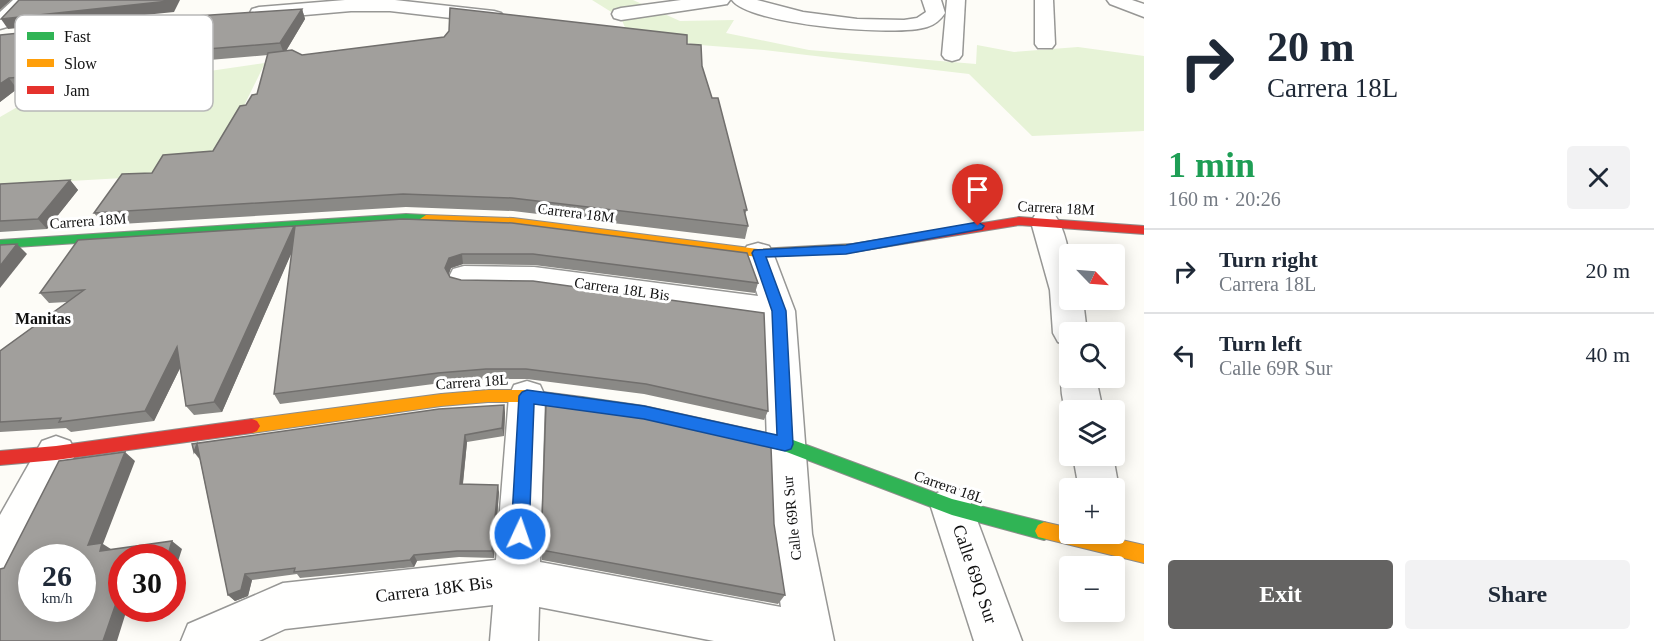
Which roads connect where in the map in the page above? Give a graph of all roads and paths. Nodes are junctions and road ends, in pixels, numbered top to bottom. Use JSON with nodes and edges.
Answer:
{"nodes":[{"id":1,"x":23,"y":0,"type":"edge"},
{"id":2,"x":107,"y":0,"type":"edge"},
{"id":3,"x":386,"y":0,"type":"edge"},
{"id":4,"x":721,"y":0,"type":"edge"},
{"id":5,"x":741,"y":0,"type":"edge"},
{"id":6,"x":931,"y":0,"type":"edge"},
{"id":7,"x":956,"y":0,"type":"edge"},
{"id":8,"x":1044,"y":0,"type":"edge"},
{"id":9,"x":1116,"y":0,"type":"edge"},
{"id":10,"x":351,"y":5,"type":"junction"},
{"id":11,"x":441,"y":10,"type":"junction"},
{"id":12,"x":243,"y":14,"type":"edge"},
{"id":13,"x":621,"y":14,"type":"dead end"},
{"id":14,"x":97,"y":15,"type":"edge"},
{"id":15,"x":1143,"y":15,"type":"edge"},
{"id":16,"x":511,"y":19,"type":"edge"},
{"id":17,"x":439,"y":31,"type":"dead end"},
{"id":18,"x":4,"y":33,"type":"edge"},
{"id":19,"x":1045,"y":44,"type":"dead end"},
{"id":20,"x":951,"y":55,"type":"dead end"},
{"id":21,"x":1045,"y":222,"type":"junction"},
{"id":22,"x":1144,"y":230,"type":"edge"},
{"id":23,"x":0,"y":244,"type":"edge"},
{"id":24,"x":758,"y":253,"type":"junction"},
{"id":25,"x":464,"y":277,"type":"dead end"},
{"id":26,"x":779,"y":311,"type":"junction"},
{"id":27,"x":1069,"y":322,"type":"edge"},
{"id":28,"x":527,"y":396,"type":"junction"},
{"id":29,"x":785,"y":444,"type":"junction"},
{"id":30,"x":56,"y":453,"type":"junction"},
{"id":31,"x":0,"y":458,"type":"edge"},
{"id":32,"x":952,"y":507,"type":"junction"},
{"id":33,"x":1120,"y":545,"type":"edge"},
{"id":34,"x":0,"y":558,"type":"edge"},
{"id":35,"x":518,"y":580,"type":"junction"},
{"id":36,"x":810,"y":638,"type":"edge"},
{"id":37,"x":205,"y":641,"type":"edge"},
{"id":38,"x":514,"y":641,"type":"edge"},
{"id":39,"x":998,"y":641,"type":"edge"}],
"edges":[{"from":1,"to":18,"type":"street"},
{"from":2,"to":14,"type":"street"},
{"from":3,"to":10,"type":"street"},
{"from":4,"to":13,"type":"street"},
{"from":5,"to":6,"type":"street"},
{"from":7,"to":20,"type":"street"},
{"from":8,"to":19,"type":"street"},
{"from":9,"to":15,"type":"street"},
{"from":10,"to":11,"type":"street"},
{"from":10,"to":12,"type":"street"},
{"from":11,"to":16,"type":"street"},
{"from":11,"to":17,"type":"street"},
{"from":21,"to":22,"type":"street","name":"Carrera 18M"},
{"from":21,"to":24,"type":"street","name":"Carrera 18M"},
{"from":21,"to":27,"type":"street"},
{"from":23,"to":24,"type":"street","name":"Carrera 18M"},
{"from":24,"to":26,"type":"street","name":"Calle 69R Sur"},
{"from":25,"to":26,"type":"street","name":"Carrera 18L Bis"},
{"from":26,"to":29,"type":"street","name":"Calle 69R Sur"},
{"from":28,"to":29,"type":"street","name":"Carrera 18L"},
{"from":28,"to":30,"type":"street","name":"Carrera 18L"},
{"from":28,"to":35,"type":"street"},
{"from":29,"to":32,"type":"street","name":"Carrera 18L"},
{"from":29,"to":36,"type":"street","name":"Calle 69R Sur"},
{"from":30,"to":31,"type":"street","name":"Carrera 18L"},
{"from":30,"to":34,"type":"street"},
{"from":32,"to":33,"type":"street","name":"Carrera 18L"},
{"from":32,"to":39,"type":"street","name":"Calle 69Q Sur"},
{"from":35,"to":36,"type":"street","name":"Carrera 18K Bis"},
{"from":35,"to":37,"type":"street","name":"Carrera 18K Bis"},
{"from":35,"to":38,"type":"street"}]}
